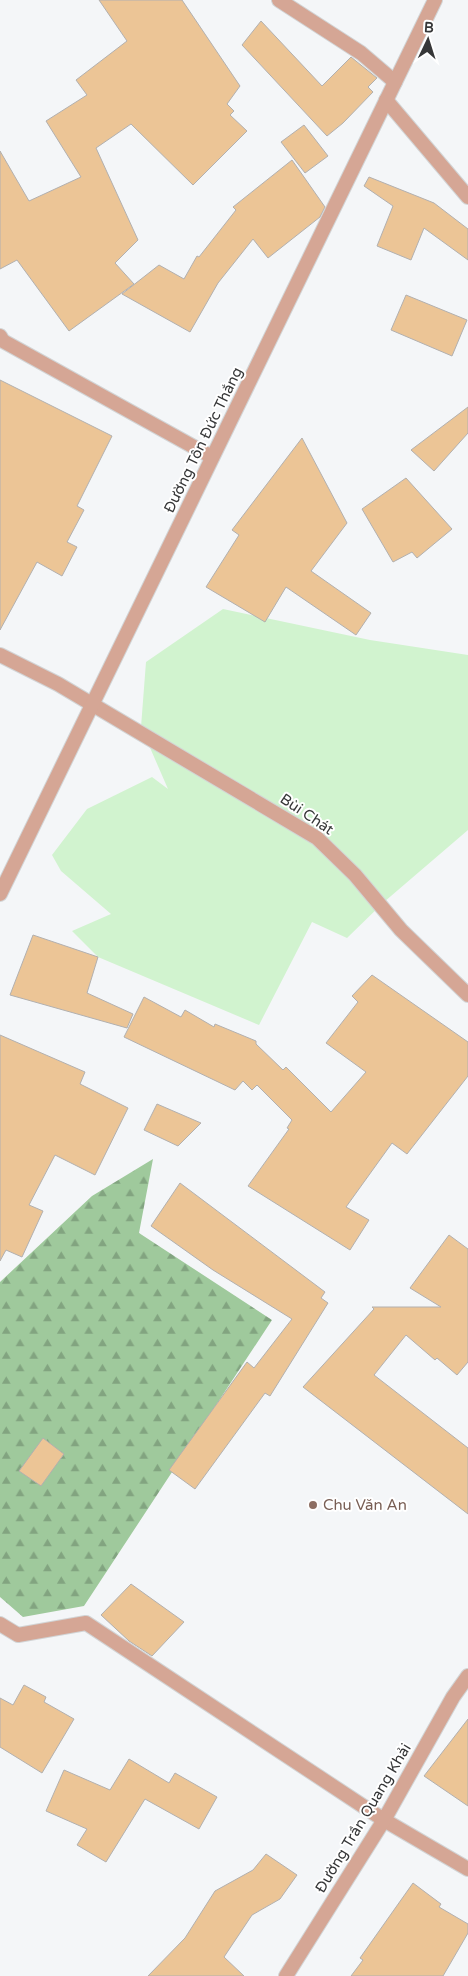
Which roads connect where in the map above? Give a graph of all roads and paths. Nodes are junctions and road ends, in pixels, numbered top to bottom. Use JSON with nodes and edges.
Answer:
{"nodes":[{"id":1,"x":279,"y":0,"type":"edge"},
{"id":2,"x":435,"y":0,"type":"edge"},
{"id":3,"x":395,"y":82,"type":"junction"},
{"id":4,"x":386,"y":100,"type":"junction"},
{"id":5,"x":468,"y":197,"type":"edge"},
{"id":6,"x":0,"y":336,"type":"edge"},
{"id":7,"x":212,"y":457,"type":"junction"},
{"id":8,"x":0,"y":655,"type":"edge"},
{"id":9,"x":92,"y":706,"type":"junction"},
{"id":10,"x":0,"y":894,"type":"edge"},
{"id":11,"x":468,"y":995,"type":"edge"},
{"id":12,"x":0,"y":1624,"type":"edge"},
{"id":13,"x":468,"y":1676,"type":"edge"},
{"id":14,"x":384,"y":1820,"type":"junction"},
{"id":15,"x":468,"y":1869,"type":"edge"},
{"id":16,"x":286,"y":1976,"type":"edge"}],
"edges":[{"from":1,"to":3,"type":"street"},
{"from":2,"to":3,"type":"street","name":"Đường Tôn Đức Thắng"},
{"from":3,"to":4,"type":"street","name":"Đường Tôn Đức Thắng"},
{"from":4,"to":5,"type":"street"},
{"from":4,"to":7,"type":"street","name":"Đường Tôn Đức Thắng"},
{"from":6,"to":7,"type":"street"},
{"from":7,"to":9,"type":"street","name":"Đường Tôn Đức Thắng"},
{"from":8,"to":9,"type":"street","name":"Bùi Chát"},
{"from":9,"to":10,"type":"street","name":"Đường Tôn Đức Thắng"},
{"from":9,"to":11,"type":"street","name":"Bùi Chát"},
{"from":12,"to":14,"type":"street"},
{"from":13,"to":14,"type":"street","name":"Đường Trần Quang Khải"},
{"from":14,"to":15,"type":"street"},
{"from":14,"to":16,"type":"street","name":"Đường Trần Quang Khải"}]}
